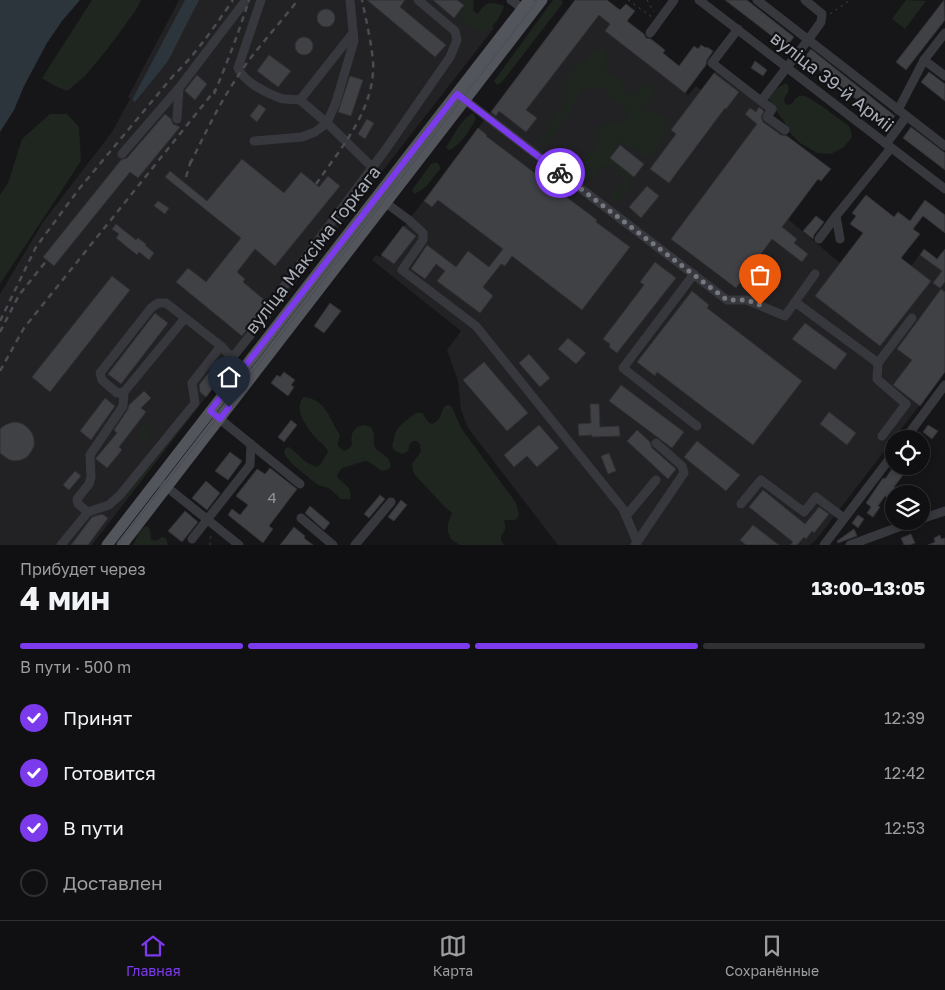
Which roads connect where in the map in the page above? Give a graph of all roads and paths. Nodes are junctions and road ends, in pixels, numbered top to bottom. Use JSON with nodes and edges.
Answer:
{"nodes":[{"id":1,"x":244,"y":0,"type":"edge"},
{"id":2,"x":261,"y":0,"type":"edge"},
{"id":3,"x":350,"y":0,"type":"edge"},
{"id":4,"x":418,"y":0,"type":"edge"},
{"id":5,"x":511,"y":0,"type":"edge"},
{"id":6,"x":542,"y":0,"type":"edge"},
{"id":7,"x":628,"y":0,"type":"edge"},
{"id":8,"x":647,"y":0,"type":"edge"},
{"id":9,"x":674,"y":0,"type":"edge"},
{"id":10,"x":757,"y":0,"type":"edge"},
{"id":11,"x":805,"y":0,"type":"edge"},
{"id":12,"x":850,"y":0,"type":"edge"},
{"id":13,"x":702,"y":1,"type":"edge"},
{"id":14,"x":527,"y":8,"type":"edge"},
{"id":15,"x":658,"y":22,"type":"junction"},
{"id":16,"x":821,"y":22,"type":"junction"},
{"id":17,"x":738,"y":29,"type":"junction"},
{"id":18,"x":353,"y":33,"type":"junction"},
{"id":19,"x":650,"y":33,"type":"dead end"},
{"id":20,"x":943,"y":39,"type":"edge"},
{"id":21,"x":808,"y":40,"type":"junction"},
{"id":22,"x":924,"y":60,"type":"junction"},
{"id":23,"x":787,"y":67,"type":"junction"},
{"id":24,"x":945,"y":76,"type":"edge"},
{"id":25,"x":179,"y":88,"type":"junction"},
{"id":26,"x":461,"y":97,"type":"junction"},
{"id":27,"x":300,"y":100,"type":"junction"},
{"id":28,"x":761,"y":101,"type":"junction"},
{"id":29,"x":898,"y":110,"type":"junction"},
{"id":30,"x":906,"y":117,"type":"junction"},
{"id":31,"x":177,"y":119,"type":"dead end"},
{"id":32,"x":327,"y":123,"type":"junction"},
{"id":33,"x":785,"y":130,"type":"dead end"},
{"id":34,"x":254,"y":140,"type":"dead end"},
{"id":35,"x":888,"y":146,"type":"junction"},
{"id":36,"x":945,"y":146,"type":"edge"},
{"id":37,"x":122,"y":154,"type":"dead end"},
{"id":38,"x":372,"y":167,"type":"junction"},
{"id":39,"x":945,"y":189,"type":"edge"},
{"id":40,"x":386,"y":203,"type":"junction"},
{"id":41,"x":836,"y":216,"type":"junction"},
{"id":42,"x":819,"y":239,"type":"dead end"},
{"id":43,"x":840,"y":239,"type":"dead end"},
{"id":44,"x":694,"y":274,"type":"junction"},
{"id":45,"x":815,"y":274,"type":"dead end"},
{"id":46,"x":795,"y":302,"type":"junction"},
{"id":47,"x":185,"y":318,"type":"junction"},
{"id":48,"x":912,"y":318,"type":"dead end"},
{"id":49,"x":220,"y":346,"type":"junction"},
{"id":50,"x":232,"y":358,"type":"junction"},
{"id":51,"x":878,"y":363,"type":"junction"},
{"id":52,"x":244,"y":368,"type":"junction"},
{"id":53,"x":254,"y":375,"type":"junction"},
{"id":54,"x":945,"y":385,"type":"edge"},
{"id":55,"x":124,"y":392,"type":"junction"},
{"id":56,"x":210,"y":411,"type":"junction"},
{"id":57,"x":220,"y":419,"type":"junction"},
{"id":58,"x":697,"y":426,"type":"dead end"},
{"id":59,"x":912,"y":430,"type":"edge"},
{"id":60,"x":882,"y":436,"type":"dead end"},
{"id":61,"x":248,"y":439,"type":"junction"},
{"id":62,"x":656,"y":443,"type":"dead end"},
{"id":63,"x":885,"y":465,"type":"edge"},
{"id":64,"x":157,"y":479,"type":"junction"},
{"id":65,"x":656,"y":480,"type":"dead end"},
{"id":66,"x":300,"y":484,"type":"dead end"},
{"id":67,"x":167,"y":487,"type":"junction"},
{"id":68,"x":391,"y":502,"type":"dead end"},
{"id":69,"x":742,"y":504,"type":"dead end"},
{"id":70,"x":944,"y":510,"type":"edge"},
{"id":71,"x":88,"y":512,"type":"junction"},
{"id":72,"x":930,"y":515,"type":"edge"},
{"id":73,"x":626,"y":516,"type":"junction"},
{"id":74,"x":301,"y":518,"type":"dead end"},
{"id":75,"x":844,"y":518,"type":"junction"},
{"id":76,"x":211,"y":522,"type":"junction"},
{"id":77,"x":891,"y":530,"type":"edge"},
{"id":78,"x":192,"y":539,"type":"dead end"},
{"id":79,"x":636,"y":544,"type":"edge"},
{"id":80,"x":826,"y":544,"type":"edge"},
{"id":81,"x":61,"y":545,"type":"edge"},
{"id":82,"x":106,"y":545,"type":"edge"},
{"id":83,"x":122,"y":545,"type":"edge"},
{"id":84,"x":210,"y":545,"type":"edge"},
{"id":85,"x":239,"y":545,"type":"edge"},
{"id":86,"x":333,"y":545,"type":"edge"},
{"id":87,"x":355,"y":545,"type":"edge"},
{"id":88,"x":850,"y":545,"type":"edge"}],
"edges":[{"from":1,"to":25,"type":"street"},
{"from":2,"to":27,"type":"street"},
{"from":3,"to":18,"type":"street"},
{"from":4,"to":38,"type":"street"},
{"from":5,"to":14,"type":"street"},
{"from":6,"to":14,"type":"main road","name":"вуліца Максіма Горкага"},
{"from":7,"to":15,"type":"path"},
{"from":8,"to":15,"type":"path"},
{"from":9,"to":15,"type":"street"},
{"from":10,"to":21,"type":"street"},
{"from":11,"to":16,"type":"street"},
{"from":12,"to":16,"type":"path"},
{"from":13,"to":17,"type":"street","name":"вуліца 39-й Арміі"},
{"from":14,"to":26,"type":"main road","name":"вуліца Максіма Горкага"},
{"from":15,"to":19,"type":"street"},
{"from":16,"to":21,"type":"street"},
{"from":17,"to":23,"type":"street","name":"вуліца 39-й Арміі"},
{"from":17,"to":28,"type":"street"},
{"from":18,"to":27,"type":"street"},
{"from":18,"to":32,"type":"street"},
{"from":20,"to":22,"type":"street"},
{"from":21,"to":23,"type":"street"},
{"from":21,"to":29,"type":"street"},
{"from":22,"to":24,"type":"street"},
{"from":22,"to":29,"type":"street"},
{"from":23,"to":28,"type":"street"},
{"from":23,"to":35,"type":"street","name":"вуліца 39-й Арміі"},
{"from":25,"to":31,"type":"street"},
{"from":25,"to":37,"type":"street"},
{"from":26,"to":40,"type":"main road","name":"вуліца Максіма Горкага"},
{"from":26,"to":44,"type":"street"},
{"from":26,"to":52,"type":"main road","name":"вуліца Максіма Горкага"},
{"from":27,"to":32,"type":"street"},
{"from":28,"to":33,"type":"street"},
{"from":29,"to":30,"type":"street"},
{"from":30,"to":35,"type":"street"},
{"from":30,"to":36,"type":"street"},
{"from":32,"to":34,"type":"street"},
{"from":32,"to":38,"type":"street"},
{"from":35,"to":39,"type":"street","name":"вуліца 39-й Арміі"},
{"from":35,"to":41,"type":"street"},
{"from":38,"to":50,"type":"street"},
{"from":40,"to":53,"type":"main road","name":"вуліца Максіма Горкага"},
{"from":40,"to":73,"type":"street"},
{"from":41,"to":42,"type":"street"},
{"from":41,"to":43,"type":"street"},
{"from":44,"to":46,"type":"street"},
{"from":44,"to":58,"type":"street"},
{"from":45,"to":46,"type":"street"},
{"from":46,"to":51,"type":"street"},
{"from":47,"to":49,"type":"street"},
{"from":47,"to":55,"type":"street"},
{"from":47,"to":55,"type":"street"},
{"from":48,"to":51,"type":"street"},
{"from":49,"to":50,"type":"street"},
{"from":49,"to":71,"type":"street"},
{"from":50,"to":52,"type":"street"},
{"from":51,"to":60,"type":"street"},
{"from":52,"to":53,"type":"street"},
{"from":52,"to":56,"type":"main road","name":"вуліца Максіма Горкага"},
{"from":53,"to":57,"type":"main road","name":"вуліца Максіма Горкага"},
{"from":54,"to":59,"type":"street"},
{"from":55,"to":71,"type":"street"},
{"from":56,"to":57,"type":"street"},
{"from":56,"to":64,"type":"main road","name":"вуліца Максіма Горкага"},
{"from":57,"to":61,"type":"street"},
{"from":57,"to":67,"type":"main road","name":"вуліца Максіма Горкага"},
{"from":61,"to":66,"type":"street"},
{"from":61,"to":76,"type":"street"},
{"from":62,"to":79,"type":"street"},
{"from":63,"to":75,"type":"street"},
{"from":64,"to":67,"type":"street"},
{"from":64,"to":82,"type":"main road","name":"вуліца Максіма Горкага"},
{"from":65,"to":73,"type":"street"},
{"from":67,"to":76,"type":"street"},
{"from":67,"to":83,"type":"main road","name":"вуліца Максіма Горкага"},
{"from":68,"to":87,"type":"street"},
{"from":69,"to":75,"type":"street"},
{"from":70,"to":72,"type":"street"},
{"from":71,"to":81,"type":"street"},
{"from":73,"to":79,"type":"street"},
{"from":74,"to":86,"type":"street"},
{"from":75,"to":80,"type":"street"},
{"from":76,"to":78,"type":"street"},
{"from":76,"to":84,"type":"path"},
{"from":76,"to":85,"type":"street"},
{"from":77,"to":88,"type":"street"}]}
